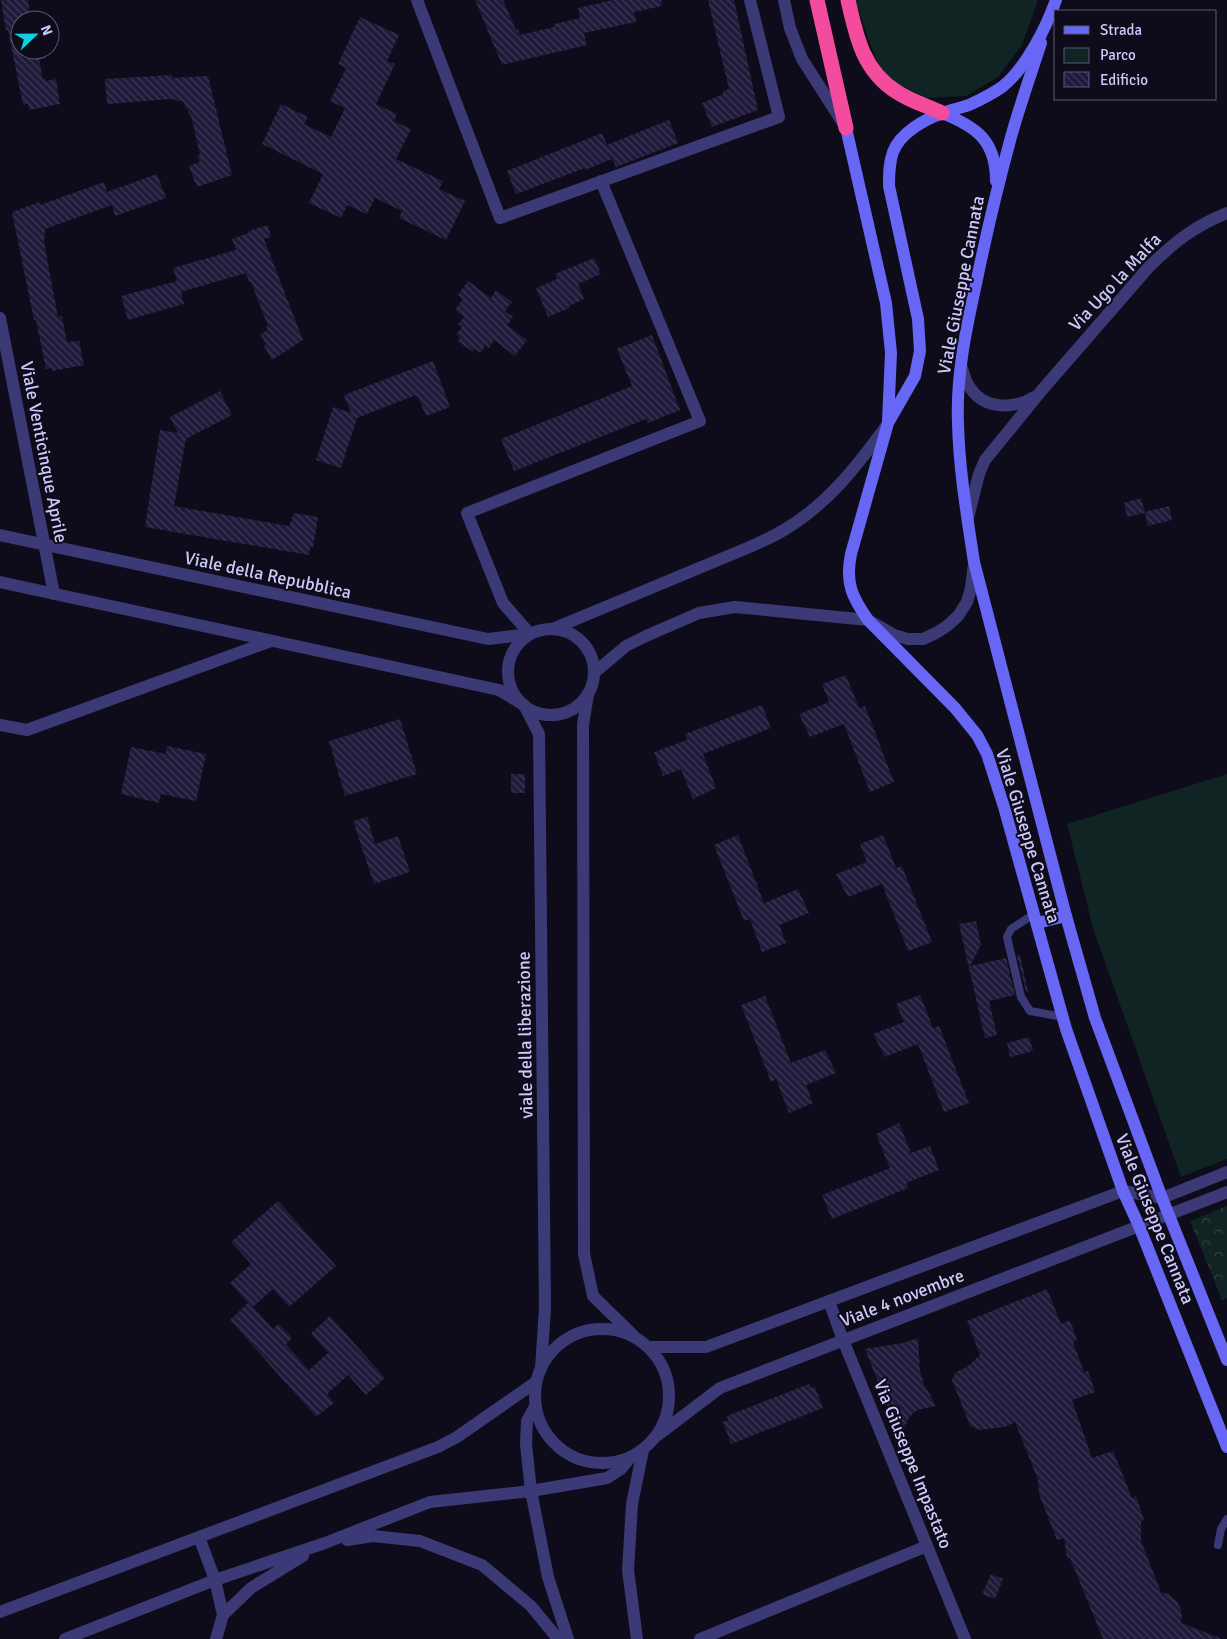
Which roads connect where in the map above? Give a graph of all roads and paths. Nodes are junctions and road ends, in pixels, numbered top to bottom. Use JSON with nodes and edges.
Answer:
{"nodes":[{"id":1,"x":417,"y":0,"type":"edge"},
{"id":2,"x":750,"y":0,"type":"edge"},
{"id":3,"x":784,"y":0,"type":"edge"},
{"id":4,"x":817,"y":0,"type":"edge"},
{"id":5,"x":848,"y":0,"type":"edge"},
{"id":6,"x":1056,"y":0,"type":"edge"},
{"id":7,"x":1047,"y":24,"type":"junction"},
{"id":8,"x":942,"y":113,"type":"junction"},
{"id":9,"x":846,"y":128,"type":"junction"},
{"id":10,"x":602,"y":181,"type":"junction"},
{"id":11,"x":994,"y":202,"type":"junction"},
{"id":12,"x":1227,"y":213,"type":"edge"},
{"id":13,"x":0,"y":318,"type":"edge"},
{"id":14,"x":962,"y":368,"type":"junction"},
{"id":15,"x":1042,"y":390,"type":"junction"},
{"id":16,"x":888,"y":423,"type":"junction"},
{"id":17,"x":967,"y":520,"type":"junction"},
{"id":18,"x":0,"y":535,"type":"edge"},
{"id":19,"x":44,"y":545,"type":"junction"},
{"id":20,"x":974,"y":562,"type":"junction"},
{"id":21,"x":0,"y":582,"type":"edge"},
{"id":22,"x":54,"y":594,"type":"junction"},
{"id":23,"x":868,"y":620,"type":"junction"},
{"id":24,"x":555,"y":628,"type":"junction"},
{"id":25,"x":530,"y":634,"type":"junction"},
{"id":26,"x":271,"y":640,"type":"junction"},
{"id":27,"x":594,"y":673,"type":"junction"},
{"id":28,"x":588,"y":694,"type":"junction"},
{"id":29,"x":524,"y":705,"type":"junction"},
{"id":30,"x":0,"y":725,"type":"edge"},
{"id":31,"x":1066,"y":916,"type":"junction"},
{"id":32,"x":1035,"y":918,"type":"junction"},
{"id":33,"x":1063,"y":1017,"type":"junction"},
{"id":34,"x":1227,"y":1172,"type":"edge"},
{"id":35,"x":1123,"y":1192,"type":"junction"},
{"id":36,"x":1227,"y":1192,"type":"edge"},
{"id":37,"x":1162,"y":1198,"type":"junction"},
{"id":38,"x":1169,"y":1214,"type":"junction"},
{"id":39,"x":1139,"y":1226,"type":"junction"},
{"id":40,"x":829,"y":1301,"type":"junction"},
{"id":41,"x":633,"y":1335,"type":"junction"},
{"id":42,"x":843,"y":1340,"type":"junction"},
{"id":43,"x":649,"y":1347,"type":"junction"},
{"id":44,"x":1227,"y":1360,"type":"edge"},
{"id":45,"x":540,"y":1369,"type":"junction"},
{"id":46,"x":536,"y":1382,"type":"junction"},
{"id":47,"x":536,"y":1406,"type":"junction"},
{"id":48,"x":658,"y":1434,"type":"junction"},
{"id":49,"x":1227,"y":1447,"type":"edge"},
{"id":50,"x":644,"y":1450,"type":"junction"},
{"id":51,"x":630,"y":1458,"type":"junction"},
{"id":52,"x":531,"y":1490,"type":"junction"},
{"id":53,"x":1227,"y":1519,"type":"edge"},
{"id":54,"x":199,"y":1537,"type":"junction"},
{"id":55,"x":325,"y":1543,"type":"junction"},
{"id":56,"x":1218,"y":1545,"type":"dead end"},
{"id":57,"x":927,"y":1546,"type":"junction"},
{"id":58,"x":215,"y":1580,"type":"junction"},
{"id":59,"x":0,"y":1612,"type":"edge"},
{"id":60,"x":223,"y":1615,"type":"junction"},
{"id":61,"x":65,"y":1639,"type":"edge"},
{"id":62,"x":216,"y":1639,"type":"edge"},
{"id":63,"x":558,"y":1639,"type":"edge"},
{"id":64,"x":568,"y":1639,"type":"edge"},
{"id":65,"x":637,"y":1639,"type":"edge"},
{"id":66,"x":700,"y":1639,"type":"edge"},
{"id":67,"x":965,"y":1639,"type":"edge"}],
"edges":[{"from":1,"to":10,"type":"street"},
{"from":2,"to":10,"type":"street"},
{"from":3,"to":9,"type":"street"},
{"from":4,"to":9,"type":"highway"},
{"from":5,"to":8,"type":"highway"},
{"from":6,"to":7,"type":"street"},
{"from":7,"to":8,"type":"street","name":"Viale Giuseppe Cannata"},
{"from":7,"to":11,"type":"street","name":"Viale Giuseppe Cannata"},
{"from":8,"to":11,"type":"street"},
{"from":8,"to":16,"type":"street","name":"Viale Giuseppe Cannata"},
{"from":9,"to":16,"type":"street"},
{"from":10,"to":25,"type":"street"},
{"from":11,"to":14,"type":"street","name":"Viale Giuseppe Cannata"},
{"from":12,"to":15,"type":"street","name":"Via Ugo la Malfa"},
{"from":13,"to":19,"type":"street","name":"Viale Venticinque Aprile"},
{"from":14,"to":15,"type":"street","name":"Via Ugo la Malfa"},
{"from":14,"to":17,"type":"street","name":"Viale Giuseppe Cannata"},
{"from":15,"to":17,"type":"street","name":"Via Ugo la Malfa"},
{"from":16,"to":23,"type":"street","name":"Viale Giuseppe Cannata"},
{"from":16,"to":24,"type":"street"},
{"from":17,"to":20,"type":"street","name":"Viale Giuseppe Cannata"},
{"from":18,"to":19,"type":"street","name":"Viale della Repubblica"},
{"from":19,"to":22,"type":"street","name":"Viale Venticinque Aprile"},
{"from":19,"to":25,"type":"street","name":"Viale della Repubblica"},
{"from":20,"to":23,"type":"street"},
{"from":20,"to":31,"type":"street","name":"Viale Giuseppe Cannata"},
{"from":21,"to":22,"type":"street"},
{"from":22,"to":26,"type":"street"},
{"from":23,"to":27,"type":"street"},
{"from":23,"to":32,"type":"street","name":"Viale Giuseppe Cannata"},
{"from":24,"to":25,"type":"street"},
{"from":24,"to":27,"type":"street"},
{"from":25,"to":29,"type":"street"},
{"from":26,"to":29,"type":"street"},
{"from":26,"to":30,"type":"street"},
{"from":27,"to":28,"type":"street"},
{"from":28,"to":29,"type":"street"},
{"from":28,"to":41,"type":"street"},
{"from":29,"to":45,"type":"street","name":"viale della liberazione"},
{"from":31,"to":32,"type":"street"},
{"from":31,"to":37,"type":"street","name":"Viale Giuseppe Cannata"},
{"from":32,"to":33,"type":"street","name":"Viale Giuseppe Cannata"},
{"from":32,"to":33,"type":"lane"},
{"from":33,"to":35,"type":"street","name":"Viale Giuseppe Cannata"},
{"from":34,"to":37,"type":"street"},
{"from":35,"to":37,"type":"street","name":"Viale 4 novembre"},
{"from":35,"to":39,"type":"street","name":"Viale Giuseppe Cannata"},
{"from":35,"to":40,"type":"street","name":"Viale 4 novembre"},
{"from":36,"to":38,"type":"street","name":"Viale 4 novembre"},
{"from":37,"to":38,"type":"street","name":"Viale Giuseppe Cannata"},
{"from":38,"to":39,"type":"street","name":"Viale 4 novembre"},
{"from":38,"to":44,"type":"street","name":"Viale Giuseppe Cannata"},
{"from":39,"to":42,"type":"street","name":"Viale 4 novembre"},
{"from":39,"to":49,"type":"street","name":"Viale Giuseppe Cannata"},
{"from":40,"to":42,"type":"street","name":"Via Giuseppe Impastato"},
{"from":40,"to":43,"type":"street","name":"Viale 4 novembre"},
{"from":41,"to":43,"type":"street"},
{"from":41,"to":45,"type":"street"},
{"from":42,"to":48,"type":"street","name":"Viale 4 novembre"},
{"from":42,"to":57,"type":"street","name":"Via Giuseppe Impastato"},
{"from":43,"to":48,"type":"street"},
{"from":45,"to":46,"type":"street"},
{"from":46,"to":47,"type":"street"},
{"from":46,"to":54,"type":"street"},
{"from":47,"to":51,"type":"street"},
{"from":47,"to":52,"type":"street"},
{"from":48,"to":50,"type":"street"},
{"from":50,"to":51,"type":"street"},
{"from":50,"to":65,"type":"street"},
{"from":51,"to":52,"type":"street"},
{"from":52,"to":55,"type":"street"},
{"from":52,"to":64,"type":"street"},
{"from":53,"to":56,"type":"lane"},
{"from":54,"to":58,"type":"street"},
{"from":54,"to":59,"type":"street"},
{"from":55,"to":58,"type":"street"},
{"from":55,"to":60,"type":"street"},
{"from":55,"to":63,"type":"street"},
{"from":57,"to":66,"type":"street"},
{"from":57,"to":67,"type":"street","name":"Via Giuseppe Impastato"},
{"from":58,"to":60,"type":"street"},
{"from":58,"to":61,"type":"street"},
{"from":60,"to":62,"type":"street"}]}
